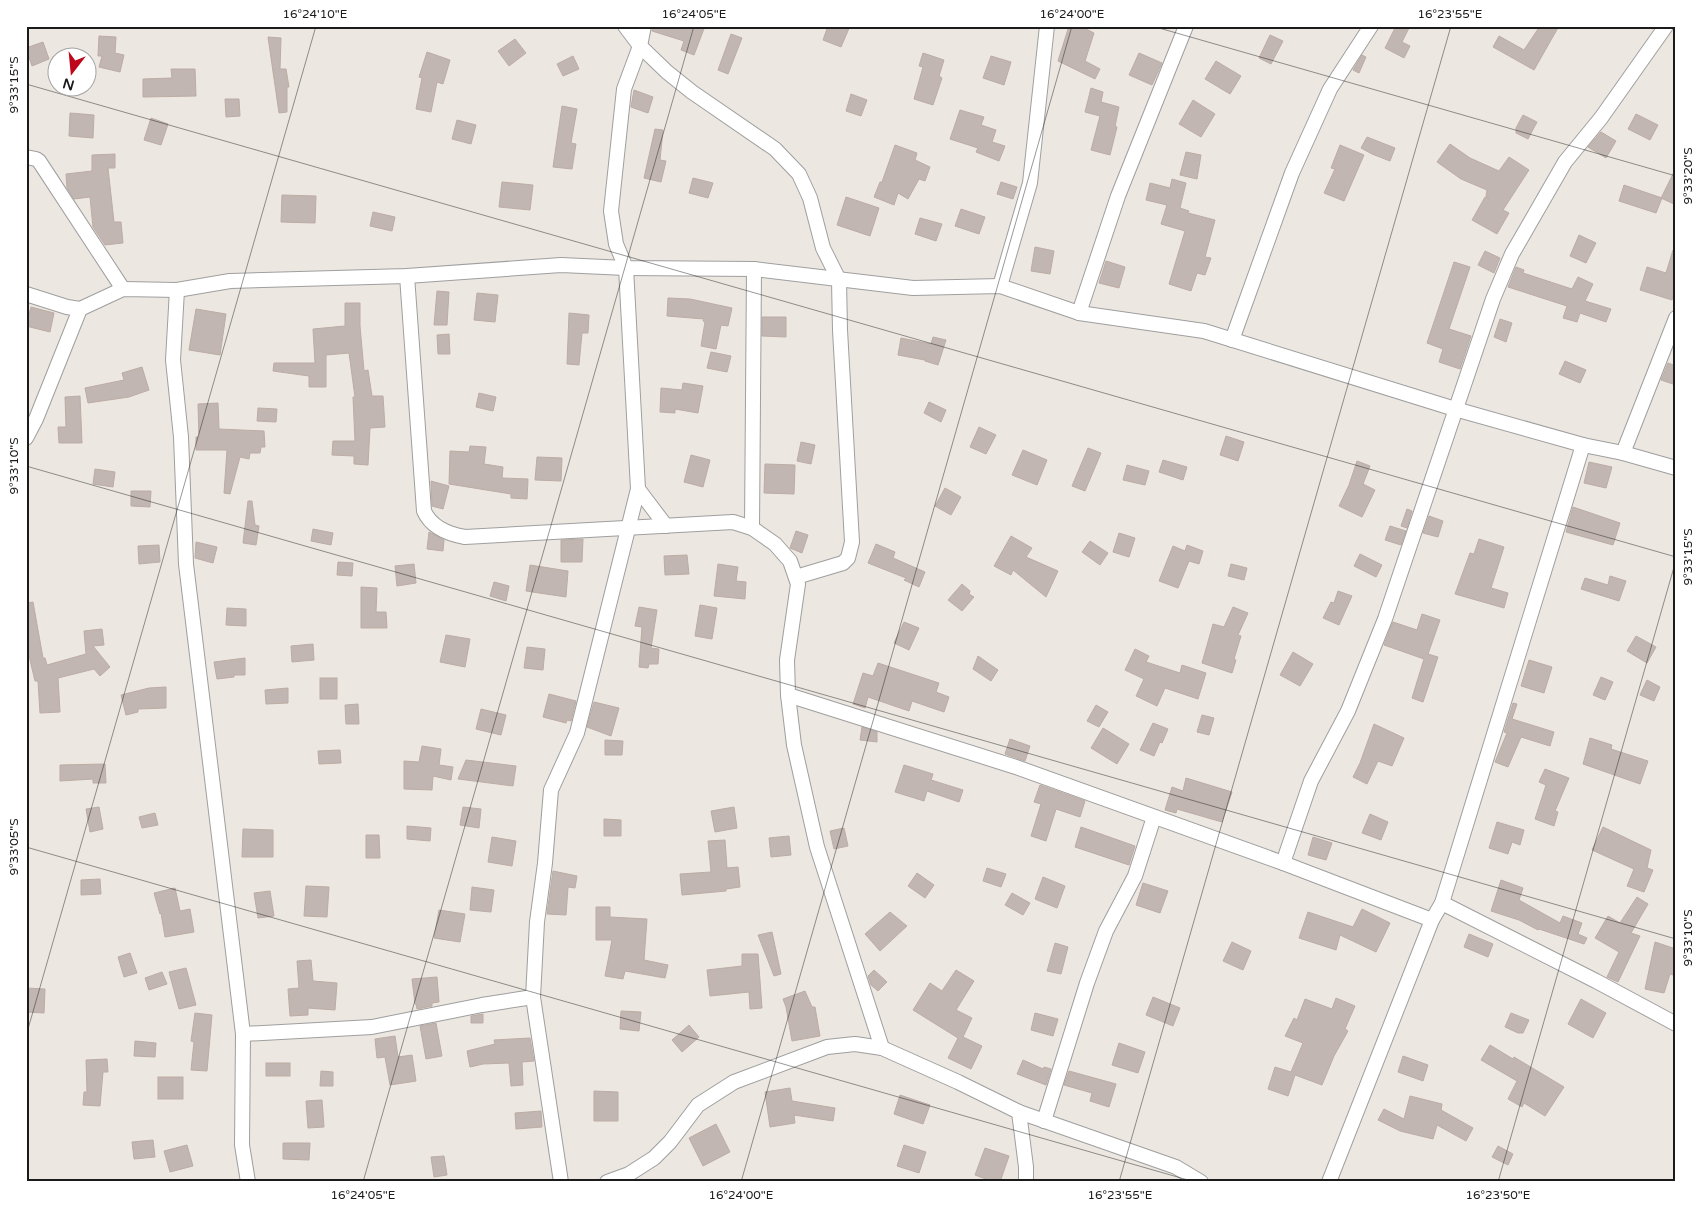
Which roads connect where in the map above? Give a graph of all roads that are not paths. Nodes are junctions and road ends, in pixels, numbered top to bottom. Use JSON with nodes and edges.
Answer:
{"nodes":[{"id":1,"x":625,"y":26,"type":"edge"},
{"id":2,"x":644,"y":26,"type":"edge"},
{"id":3,"x":1047,"y":26,"type":"edge"},
{"id":4,"x":1186,"y":26,"type":"edge"},
{"id":5,"x":1372,"y":26,"type":"edge"},
{"id":6,"x":1666,"y":26,"type":"edge"},
{"id":7,"x":640,"y":46,"type":"junction"},
{"id":8,"x":26,"y":157,"type":"edge"},
{"id":9,"x":626,"y":268,"type":"junction"},
{"id":10,"x":754,"y":270,"type":"junction"},
{"id":11,"x":407,"y":276,"type":"junction"},
{"id":12,"x":839,"y":280,"type":"junction"},
{"id":13,"x":1000,"y":286,"type":"junction"},
{"id":14,"x":123,"y":289,"type":"junction"},
{"id":15,"x":177,"y":290,"type":"junction"},
{"id":16,"x":26,"y":294,"type":"edge"},
{"id":17,"x":80,"y":309,"type":"junction"},
{"id":18,"x":1080,"y":313,"type":"junction"},
{"id":19,"x":1676,"y":318,"type":"edge"},
{"id":20,"x":1232,"y":340,"type":"junction"},
{"id":21,"x":1456,"y":409,"type":"junction"},
{"id":22,"x":26,"y":438,"type":"edge"},
{"id":23,"x":1583,"y":446,"type":"junction"},
{"id":24,"x":1623,"y":453,"type":"junction"},
{"id":25,"x":1676,"y":468,"type":"edge"},
{"id":26,"x":638,"y":489,"type":"junction"},
{"id":27,"x":666,"y":526,"type":"junction"},
{"id":28,"x":627,"y":528,"type":"junction"},
{"id":29,"x":752,"y":528,"type":"junction"},
{"id":30,"x":796,"y":577,"type":"junction"},
{"id":31,"x":788,"y":695,"type":"junction"},
{"id":32,"x":1154,"y":817,"type":"junction"},
{"id":33,"x":1284,"y":863,"type":"junction"},
{"id":34,"x":1442,"y":903,"type":"junction"},
{"id":35,"x":1432,"y":920,"type":"junction"},
{"id":36,"x":533,"y":997,"type":"junction"},
{"id":37,"x":1676,"y":1024,"type":"edge"},
{"id":38,"x":244,"y":1034,"type":"junction"},
{"id":39,"x":882,"y":1048,"type":"junction"},
{"id":40,"x":1019,"y":1112,"type":"junction"},
{"id":41,"x":1044,"y":1121,"type":"junction"},
{"id":42,"x":248,"y":1182,"type":"edge"},
{"id":43,"x":561,"y":1182,"type":"edge"},
{"id":44,"x":608,"y":1182,"type":"edge"},
{"id":45,"x":1026,"y":1182,"type":"edge"},
{"id":46,"x":1201,"y":1182,"type":"edge"},
{"id":47,"x":1329,"y":1182,"type":"edge"}],
"edges":[{"from":1,"to":7,"type":"street"},
{"from":2,"to":7,"type":"street"},
{"from":3,"to":13,"type":"street"},
{"from":4,"to":18,"type":"street"},
{"from":5,"to":20,"type":"street"},
{"from":6,"to":21,"type":"street"},
{"from":7,"to":9,"type":"street"},
{"from":7,"to":12,"type":"street"},
{"from":8,"to":14,"type":"street"},
{"from":9,"to":10,"type":"street"},
{"from":9,"to":11,"type":"street"},
{"from":9,"to":26,"type":"street"},
{"from":10,"to":12,"type":"street"},
{"from":10,"to":29,"type":"street"},
{"from":11,"to":15,"type":"street"},
{"from":11,"to":28,"type":"street"},
{"from":12,"to":13,"type":"street"},
{"from":12,"to":30,"type":"street"},
{"from":13,"to":18,"type":"street"},
{"from":14,"to":15,"type":"street"},
{"from":14,"to":17,"type":"street"},
{"from":15,"to":38,"type":"street"},
{"from":16,"to":17,"type":"street"},
{"from":17,"to":22,"type":"street"},
{"from":18,"to":20,"type":"street"},
{"from":19,"to":24,"type":"street"},
{"from":20,"to":21,"type":"street"},
{"from":21,"to":23,"type":"street"},
{"from":21,"to":33,"type":"street"},
{"from":23,"to":24,"type":"street"},
{"from":23,"to":34,"type":"street"},
{"from":24,"to":25,"type":"street"},
{"from":26,"to":27,"type":"street"},
{"from":26,"to":28,"type":"street"},
{"from":27,"to":28,"type":"street"},
{"from":27,"to":29,"type":"street"},
{"from":28,"to":36,"type":"street"},
{"from":29,"to":30,"type":"street"},
{"from":30,"to":31,"type":"street"},
{"from":31,"to":32,"type":"street"},
{"from":31,"to":39,"type":"street"},
{"from":32,"to":33,"type":"street"},
{"from":32,"to":41,"type":"street"},
{"from":33,"to":35,"type":"street"},
{"from":34,"to":35,"type":"street"},
{"from":34,"to":37,"type":"street"},
{"from":35,"to":47,"type":"street"},
{"from":36,"to":38,"type":"street"},
{"from":36,"to":43,"type":"street"},
{"from":38,"to":42,"type":"street"},
{"from":39,"to":40,"type":"street"},
{"from":39,"to":44,"type":"street"},
{"from":40,"to":41,"type":"street"},
{"from":40,"to":45,"type":"street"},
{"from":41,"to":46,"type":"street"}]}
